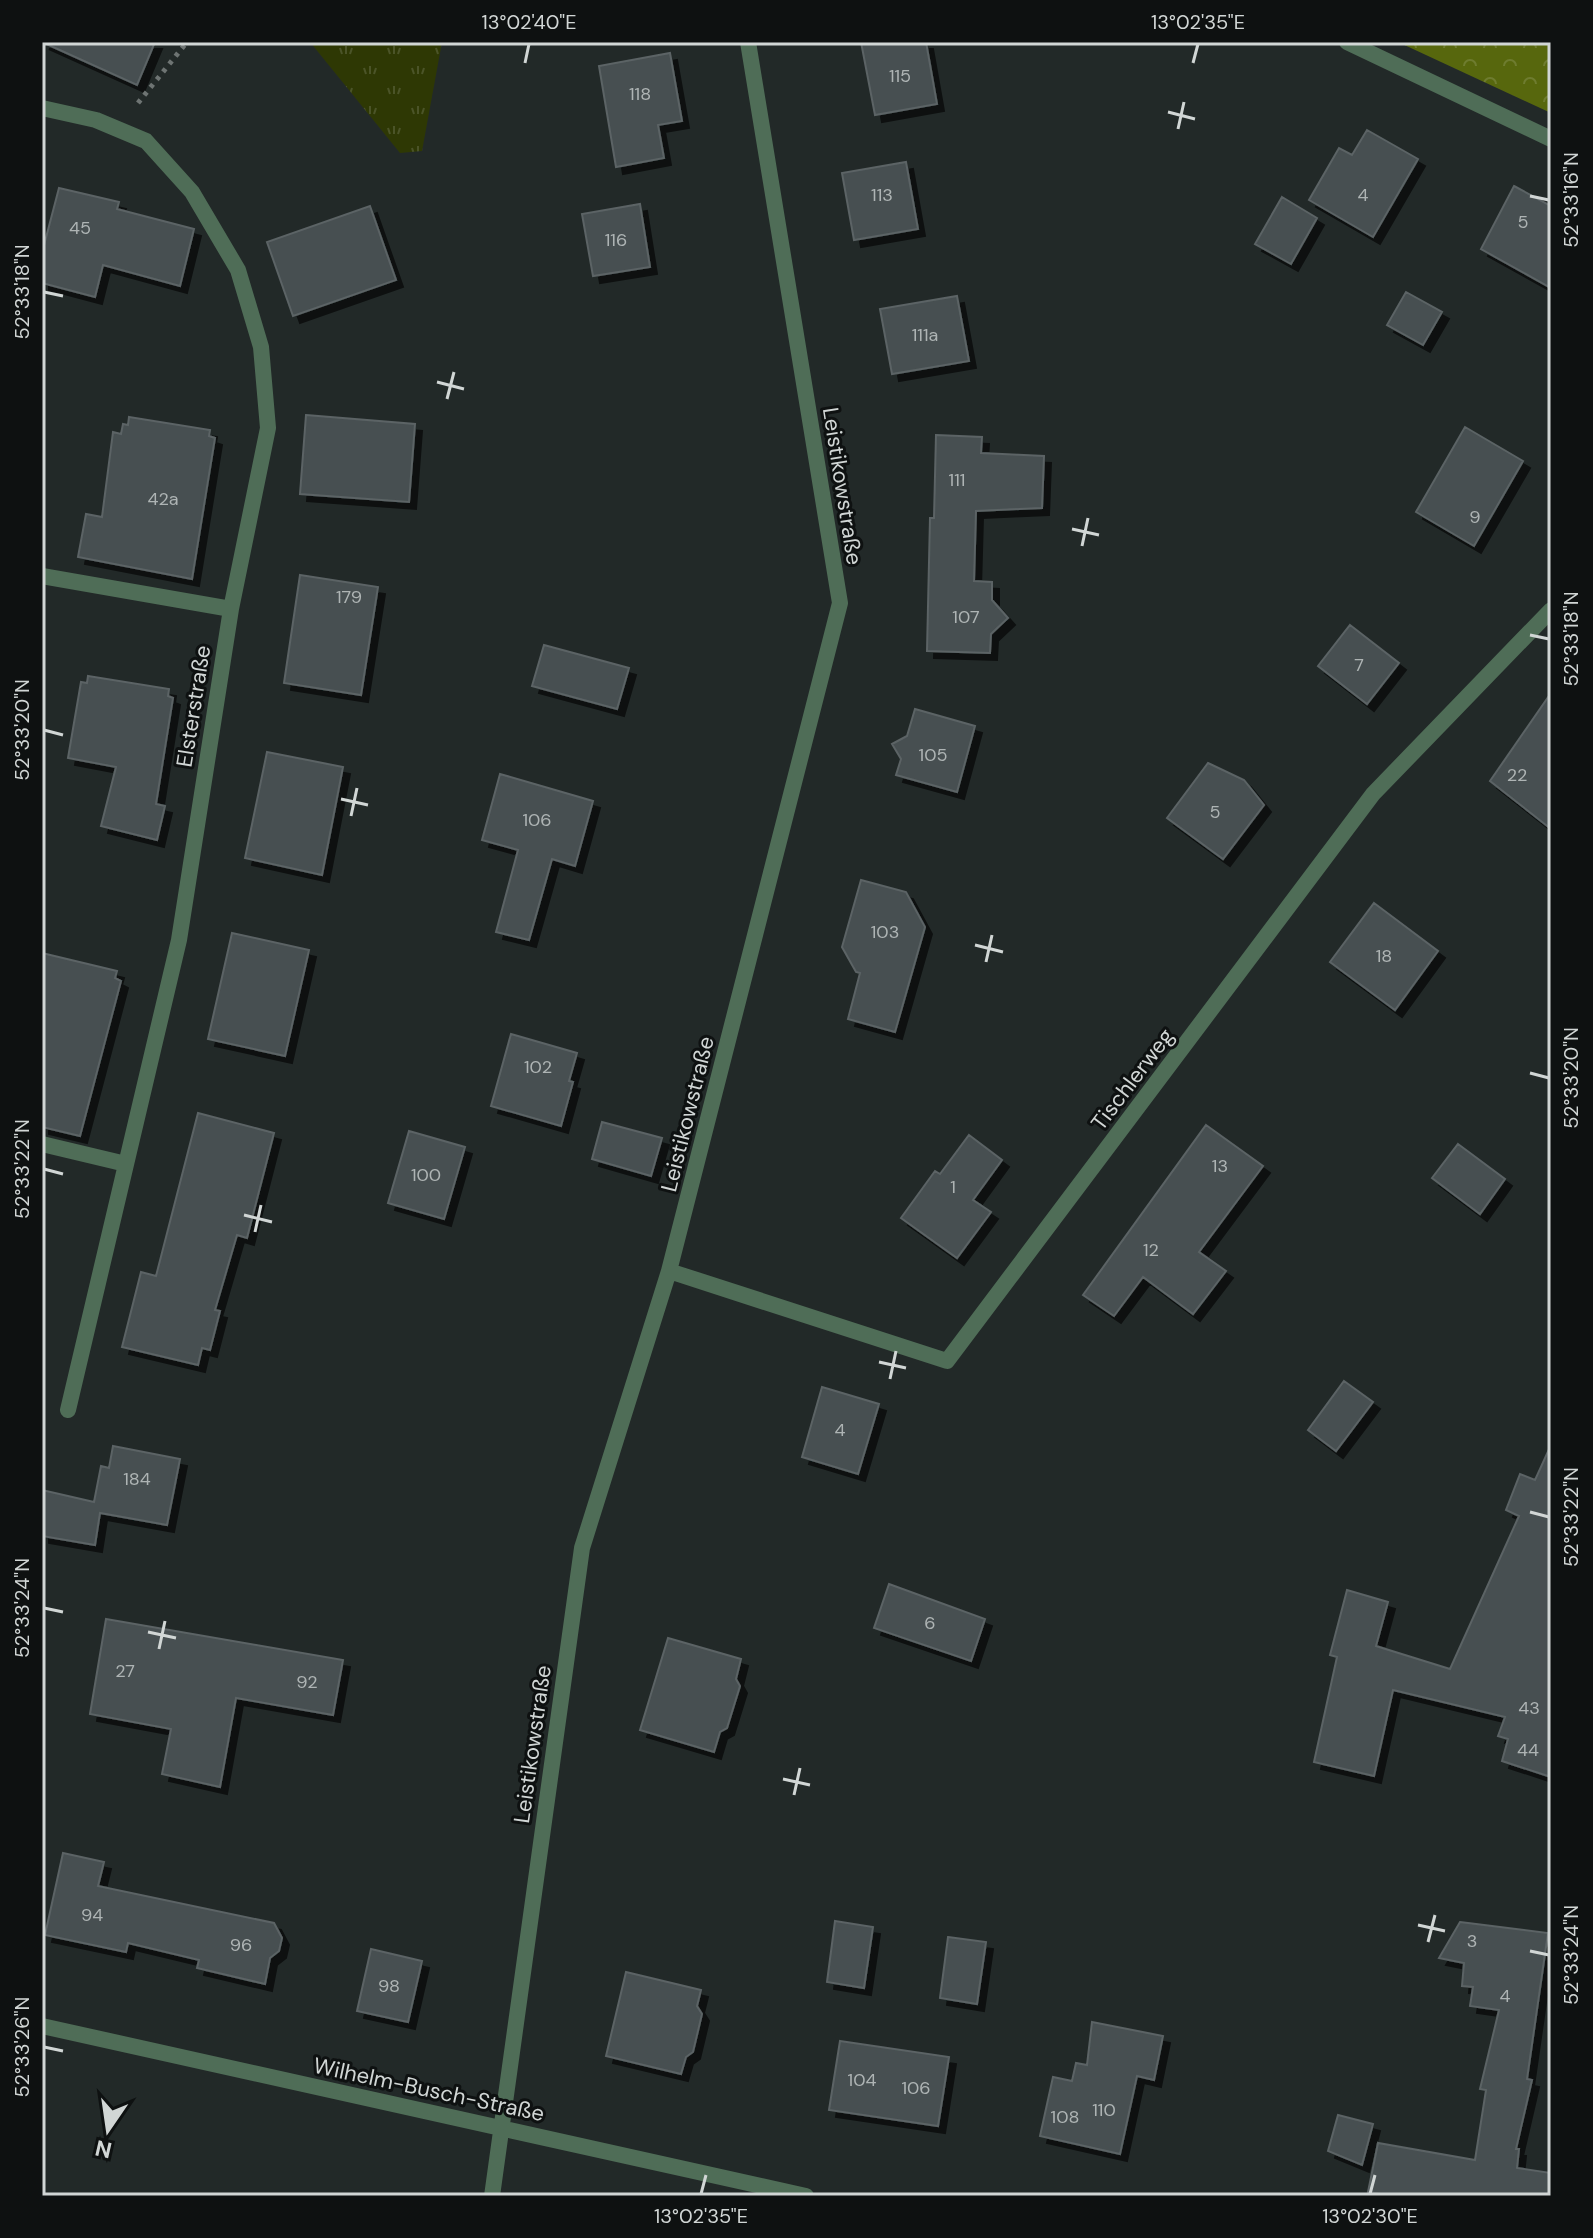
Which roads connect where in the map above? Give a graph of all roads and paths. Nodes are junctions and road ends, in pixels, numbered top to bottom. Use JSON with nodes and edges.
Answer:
{"nodes":[{"id":1,"x":187,"y":42,"type":"edge"},
{"id":2,"x":748,"y":42,"type":"edge"},
{"id":3,"x":1347,"y":42,"type":"edge"},
{"id":4,"x":42,"y":108,"type":"edge"},
{"id":5,"x":117,"y":129,"type":"junction"},
{"id":6,"x":1551,"y":139,"type":"edge"},
{"id":7,"x":42,"y":576,"type":"edge"},
{"id":8,"x":231,"y":609,"type":"junction"},
{"id":9,"x":1551,"y":610,"type":"edge"},
{"id":10,"x":42,"y":1144,"type":"edge"},
{"id":11,"x":126,"y":1164,"type":"junction"},
{"id":12,"x":669,"y":1271,"type":"junction"},
{"id":13,"x":68,"y":1410,"type":"dead end"},
{"id":14,"x":42,"y":2026,"type":"edge"},
{"id":15,"x":501,"y":2128,"type":"junction"},
{"id":16,"x":492,"y":2196,"type":"edge"},
{"id":17,"x":806,"y":2196,"type":"edge"}],
"edges":[{"from":1,"to":5,"type":"path"},
{"from":2,"to":12,"type":"street","name":"Leistikowstraße"},
{"from":3,"to":6,"type":"street"},
{"from":4,"to":5,"type":"street","name":"Elsterstraße"},
{"from":5,"to":8,"type":"street","name":"Elsterstraße"},
{"from":7,"to":8,"type":"street"},
{"from":8,"to":11,"type":"street","name":"Elsterstraße"},
{"from":9,"to":12,"type":"street","name":"Tischlerweg"},
{"from":10,"to":11,"type":"street"},
{"from":11,"to":13,"type":"street","name":"Elsterstraße"},
{"from":12,"to":15,"type":"street","name":"Leistikowstraße"},
{"from":14,"to":15,"type":"street","name":"Wilhelm-Busch-Straße"},
{"from":15,"to":16,"type":"street","name":"Leistikowstraße"},
{"from":15,"to":17,"type":"street","name":"Wilhelm-Busch-Straße"}]}
